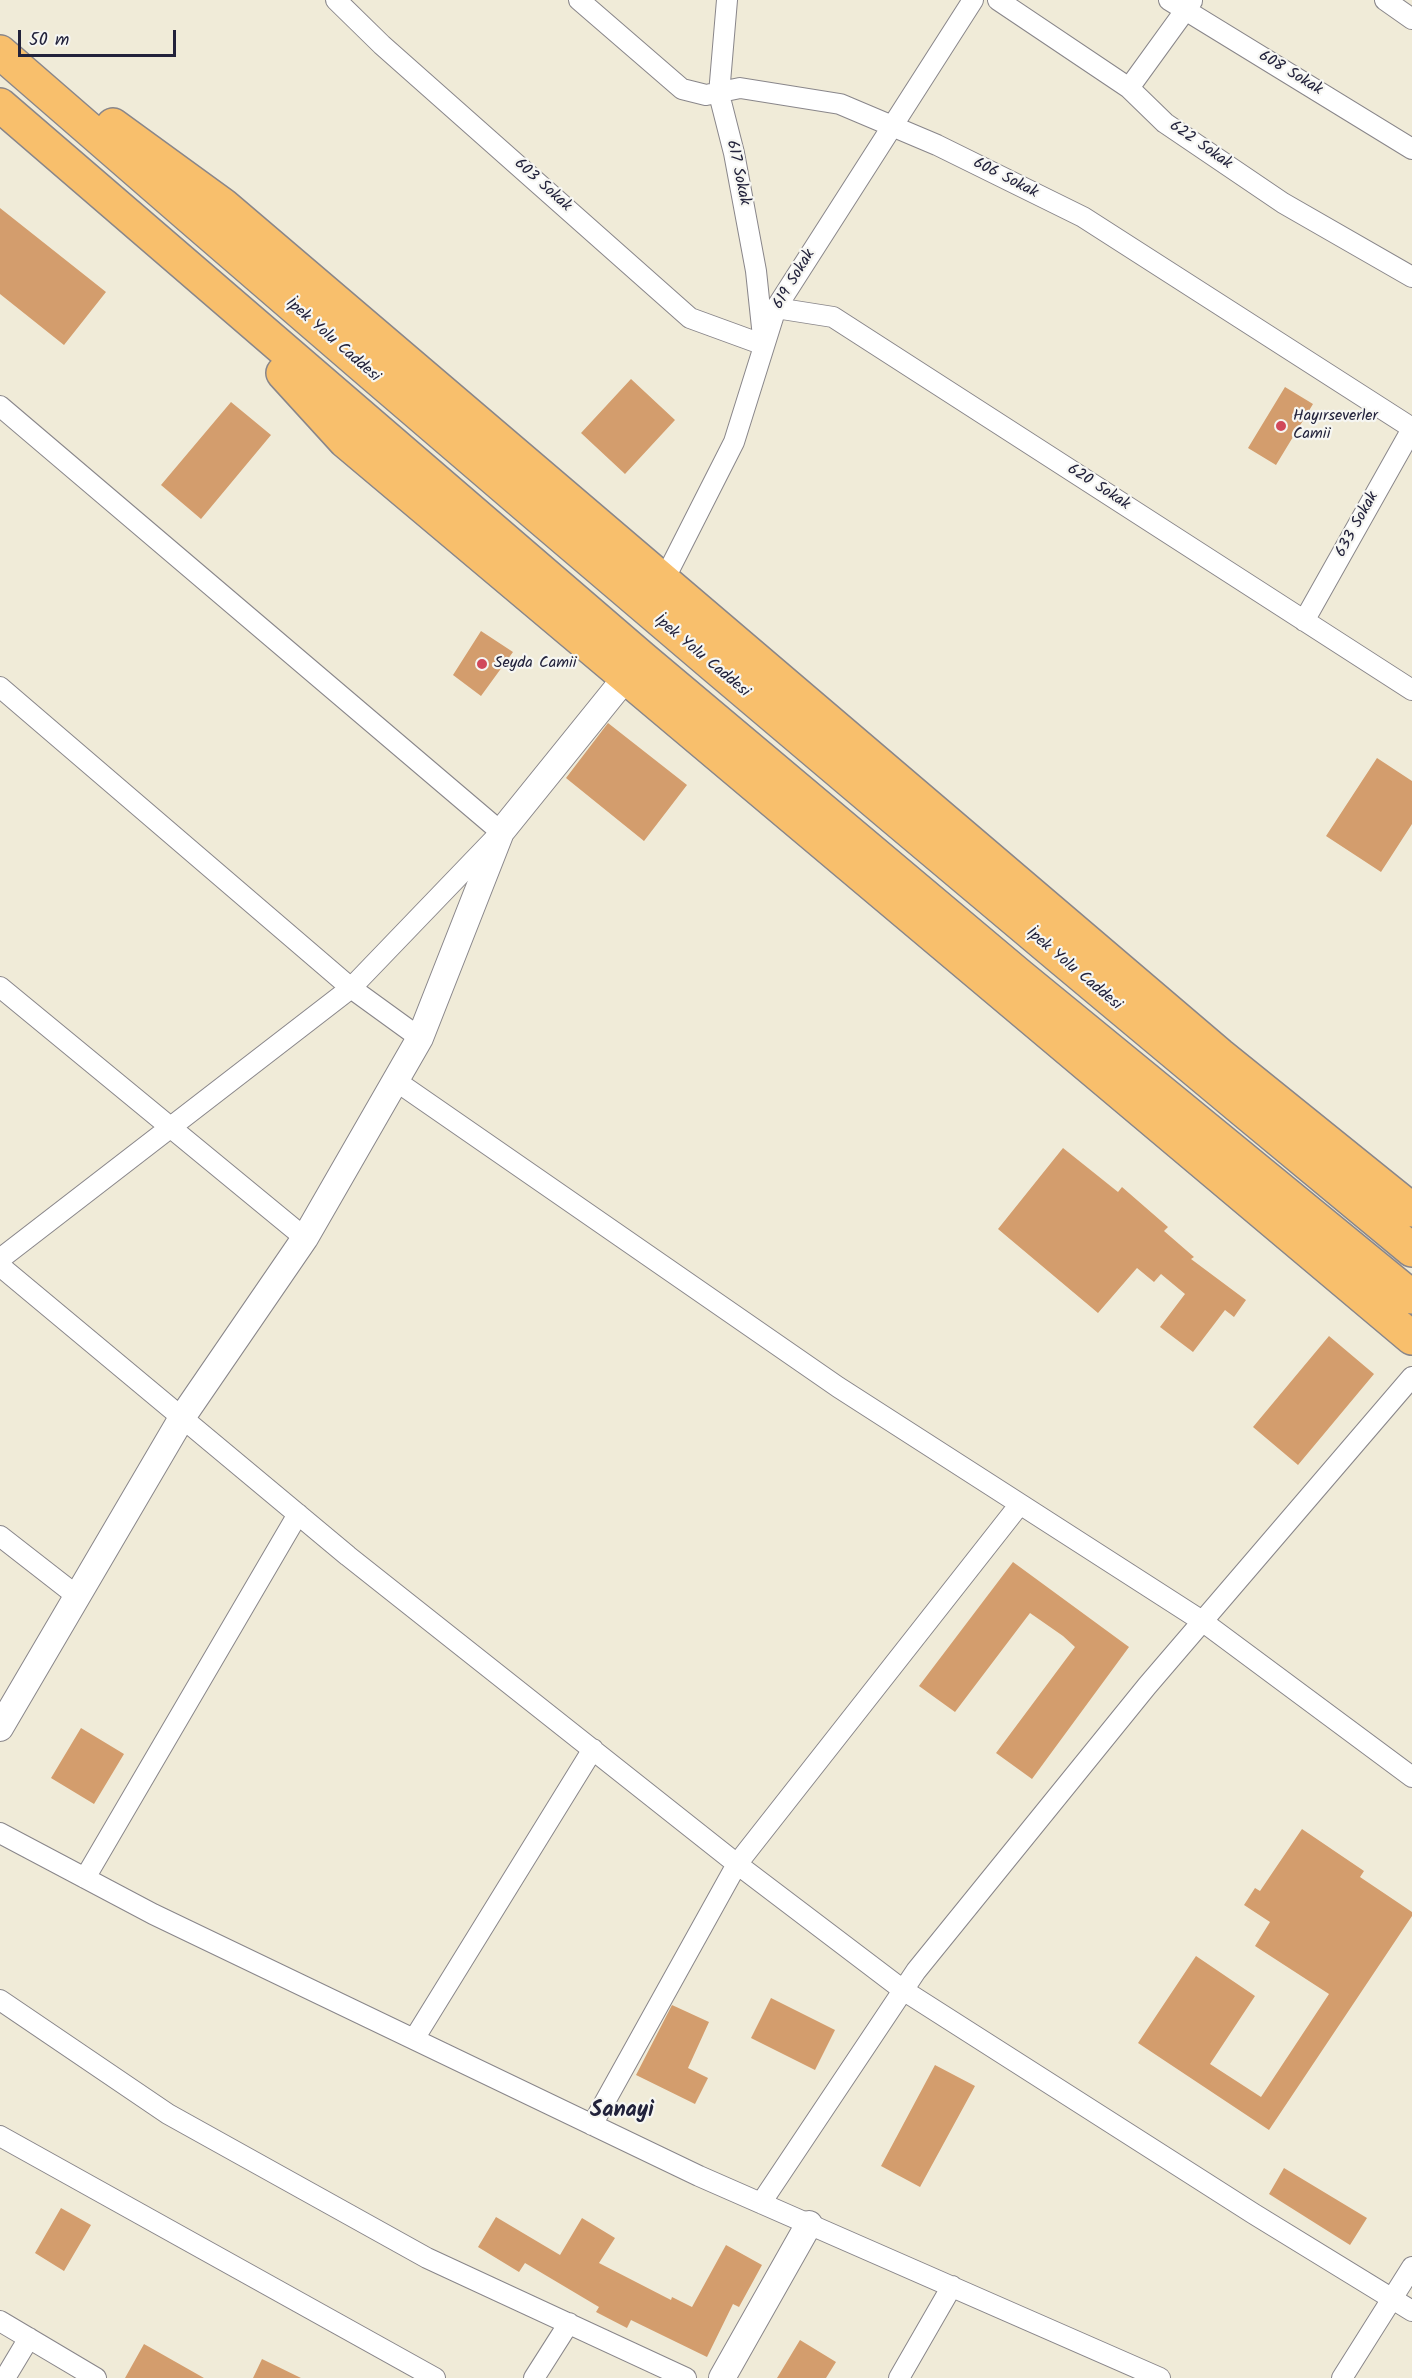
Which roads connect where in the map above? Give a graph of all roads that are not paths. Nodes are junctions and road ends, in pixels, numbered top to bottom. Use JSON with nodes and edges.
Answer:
{"nodes":[{"id":1,"x":336,"y":0,"type":"edge"},
{"id":2,"x":579,"y":0,"type":"edge"},
{"id":3,"x":727,"y":0,"type":"edge"},
{"id":4,"x":973,"y":0,"type":"edge"},
{"id":5,"x":998,"y":0,"type":"edge"},
{"id":6,"x":1385,"y":0,"type":"edge"},
{"id":7,"x":1182,"y":3,"type":"edge"},
{"id":8,"x":1412,"y":19,"type":"edge"},
{"id":9,"x":0,"y":46,"type":"edge"},
{"id":10,"x":0,"y":52,"type":"edge"},
{"id":11,"x":1128,"y":88,"type":"junction"},
{"id":12,"x":719,"y":94,"type":"junction"},
{"id":13,"x":0,"y":105,"type":"edge"},
{"id":14,"x":892,"y":126,"type":"junction"},
{"id":15,"x":1412,"y":149,"type":"edge"},
{"id":16,"x":185,"y":265,"type":"junction"},
{"id":17,"x":1412,"y":277,"type":"edge"},
{"id":18,"x":776,"y":308,"type":"junction"},
{"id":19,"x":764,"y":345,"type":"junction"},
{"id":20,"x":0,"y":406,"type":"edge"},
{"id":21,"x":1412,"y":428,"type":"edge"},
{"id":22,"x":663,"y":582,"type":"junction"},
{"id":23,"x":1304,"y":621,"type":"junction"},
{"id":24,"x":627,"y":676,"type":"junction"},
{"id":25,"x":0,"y":687,"type":"edge"},
{"id":26,"x":1412,"y":690,"type":"edge"},
{"id":27,"x":501,"y":832,"type":"junction"},
{"id":28,"x":0,"y":987,"type":"edge"},
{"id":29,"x":351,"y":988,"type":"junction"},
{"id":30,"x":420,"y":1038,"type":"junction"},
{"id":31,"x":396,"y":1081,"type":"junction"},
{"id":32,"x":170,"y":1128,"type":"junction"},
{"id":33,"x":1412,"y":1210,"type":"edge"},
{"id":34,"x":305,"y":1238,"type":"junction"},
{"id":35,"x":1412,"y":1250,"type":"edge"},
{"id":36,"x":0,"y":1259,"type":"edge"},
{"id":37,"x":0,"y":1266,"type":"edge"},
{"id":38,"x":1412,"y":1298,"type":"edge"},
{"id":39,"x":1412,"y":1338,"type":"edge"},
{"id":40,"x":1412,"y":1377,"type":"edge"},
{"id":41,"x":183,"y":1416,"type":"junction"},
{"id":42,"x":1020,"y":1504,"type":"junction"},
{"id":43,"x":298,"y":1514,"type":"junction"},
{"id":44,"x":0,"y":1536,"type":"edge"},
{"id":45,"x":77,"y":1596,"type":"junction"},
{"id":46,"x":1202,"y":1621,"type":"junction"},
{"id":47,"x":0,"y":1728,"type":"edge"},
{"id":48,"x":593,"y":1749,"type":"junction"},
{"id":49,"x":1412,"y":1778,"type":"edge"},
{"id":50,"x":0,"y":1833,"type":"edge"},
{"id":51,"x":737,"y":1864,"type":"junction"},
{"id":52,"x":85,"y":1878,"type":"junction"},
{"id":53,"x":903,"y":1990,"type":"junction"},
{"id":54,"x":0,"y":2000,"type":"edge"},
{"id":55,"x":414,"y":2039,"type":"junction"},
{"id":56,"x":592,"y":2125,"type":"junction"},
{"id":57,"x":0,"y":2136,"type":"edge"},
{"id":58,"x":761,"y":2203,"type":"junction"},
{"id":59,"x":809,"y":2224,"type":"junction"},
{"id":60,"x":1412,"y":2267,"type":"edge"},
{"id":61,"x":952,"y":2286,"type":"junction"},
{"id":62,"x":1392,"y":2298,"type":"junction"},
{"id":63,"x":1412,"y":2311,"type":"edge"},
{"id":64,"x":0,"y":2321,"type":"edge"},
{"id":65,"x":568,"y":2323,"type":"junction"},
{"id":66,"x":28,"y":2338,"type":"junction"},
{"id":67,"x":1136,"y":2373,"type":"edge"},
{"id":68,"x":5,"y":2378,"type":"edge"},
{"id":69,"x":96,"y":2378,"type":"edge"},
{"id":70,"x":435,"y":2378,"type":"edge"},
{"id":71,"x":534,"y":2378,"type":"edge"},
{"id":72,"x":686,"y":2378,"type":"edge"},
{"id":73,"x":722,"y":2378,"type":"edge"},
{"id":74,"x":899,"y":2378,"type":"edge"},
{"id":75,"x":1160,"y":2378,"type":"edge"},
{"id":76,"x":1341,"y":2378,"type":"edge"}],
"edges":[{"from":1,"to":19,"type":"street","name":"603 Sokak"},
{"from":2,"to":12,"type":"street","name":"606 Sokak"},
{"from":3,"to":12,"type":"street","name":"617 Sokak"},
{"from":4,"to":14,"type":"street","name":"619 Sokak"},
{"from":5,"to":11,"type":"street","name":"622 Sokak"},
{"from":6,"to":8,"type":"street"},
{"from":7,"to":11,"type":"street"},
{"from":7,"to":15,"type":"street","name":"608 Sokak"},
{"from":9,"to":22,"type":"highway"},
{"from":10,"to":35,"type":"highway","name":"İpek Yolu Caddesi"},
{"from":11,"to":17,"type":"street","name":"622 Sokak"},
{"from":12,"to":14,"type":"street","name":"606 Sokak"},
{"from":12,"to":19,"type":"street","name":"617 Sokak"},
{"from":13,"to":16,"type":"highway"},
{"from":14,"to":18,"type":"street","name":"619 Sokak"},
{"from":14,"to":21,"type":"street","name":"606 Sokak"},
{"from":16,"to":24,"type":"highway"},
{"from":16,"to":38,"type":"highway"},
{"from":18,"to":19,"type":"street","name":"619 Sokak"},
{"from":18,"to":23,"type":"street","name":"620 Sokak"},
{"from":19,"to":22,"type":"street","name":"619 Sokak"},
{"from":20,"to":27,"type":"street"},
{"from":21,"to":23,"type":"street","name":"633 Sokak"},
{"from":22,"to":33,"type":"highway"},
{"from":23,"to":26,"type":"street","name":"620 Sokak"},
{"from":24,"to":27,"type":"street"},
{"from":24,"to":39,"type":"highway"},
{"from":25,"to":29,"type":"street"},
{"from":27,"to":29,"type":"street"},
{"from":27,"to":30,"type":"street"},
{"from":28,"to":32,"type":"street"},
{"from":29,"to":30,"type":"street"},
{"from":29,"to":32,"type":"street"},
{"from":30,"to":31,"type":"street"},
{"from":31,"to":34,"type":"street"},
{"from":31,"to":42,"type":"street"},
{"from":32,"to":34,"type":"street"},
{"from":32,"to":36,"type":"street"},
{"from":34,"to":41,"type":"street"},
{"from":37,"to":41,"type":"street"},
{"from":40,"to":46,"type":"street"},
{"from":41,"to":43,"type":"street"},
{"from":41,"to":45,"type":"street"},
{"from":42,"to":46,"type":"street"},
{"from":42,"to":51,"type":"street"},
{"from":43,"to":48,"type":"street"},
{"from":43,"to":52,"type":"street"},
{"from":44,"to":45,"type":"street"},
{"from":45,"to":47,"type":"street"},
{"from":46,"to":49,"type":"street"},
{"from":46,"to":53,"type":"street"},
{"from":48,"to":51,"type":"street"},
{"from":48,"to":55,"type":"street"},
{"from":50,"to":52,"type":"street"},
{"from":51,"to":53,"type":"street"},
{"from":51,"to":56,"type":"street"},
{"from":52,"to":55,"type":"street"},
{"from":53,"to":58,"type":"street"},
{"from":53,"to":62,"type":"street"},
{"from":54,"to":65,"type":"street"},
{"from":55,"to":56,"type":"street"},
{"from":56,"to":58,"type":"street"},
{"from":57,"to":70,"type":"street"},
{"from":58,"to":59,"type":"street"},
{"from":59,"to":61,"type":"street"},
{"from":59,"to":73,"type":"street"},
{"from":60,"to":62,"type":"street"},
{"from":61,"to":67,"type":"street"},
{"from":61,"to":74,"type":"street"},
{"from":62,"to":63,"type":"street"},
{"from":62,"to":76,"type":"street"},
{"from":64,"to":66,"type":"street"},
{"from":65,"to":71,"type":"street"},
{"from":65,"to":72,"type":"street"},
{"from":66,"to":68,"type":"street"},
{"from":66,"to":69,"type":"street"},
{"from":67,"to":75,"type":"street"}]}
